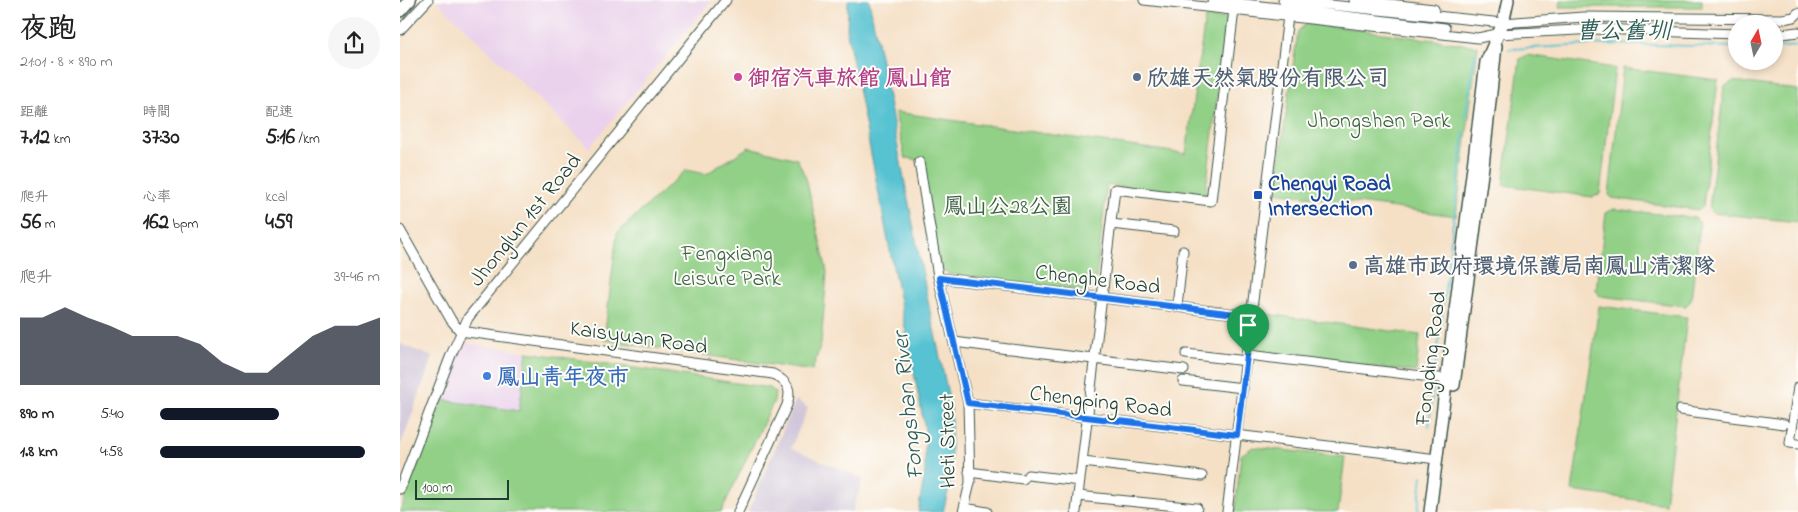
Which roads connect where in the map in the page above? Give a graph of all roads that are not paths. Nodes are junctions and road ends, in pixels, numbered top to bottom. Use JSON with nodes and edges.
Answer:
{"nodes":[{"id":1,"x":410,"y":0,"type":"edge"},
{"id":2,"x":428,"y":0,"type":"edge"},
{"id":3,"x":726,"y":0,"type":"edge"},
{"id":4,"x":1144,"y":0,"type":"edge"},
{"id":5,"x":1212,"y":0,"type":"edge"},
{"id":6,"x":1354,"y":0,"type":"edge"},
{"id":7,"x":1508,"y":0,"type":"edge"},
{"id":8,"x":1332,"y":2,"type":"edge"},
{"id":9,"x":1288,"y":5,"type":"edge"},
{"id":10,"x":400,"y":10,"type":"edge"},
{"id":11,"x":1234,"y":10,"type":"junction"},
{"id":12,"x":1798,"y":13,"type":"edge"},
{"id":13,"x":411,"y":18,"type":"junction"},
{"id":14,"x":1502,"y":22,"type":"junction"},
{"id":15,"x":400,"y":30,"type":"edge"},
{"id":16,"x":1798,"y":32,"type":"edge"},
{"id":17,"x":1497,"y":34,"type":"junction"},
{"id":18,"x":1728,"y":34,"type":"edge"},
{"id":19,"x":1783,"y":34,"type":"edge"},
{"id":20,"x":919,"y":162,"type":"dead end"},
{"id":21,"x":1111,"y":224,"type":"junction"},
{"id":22,"x":400,"y":230,"type":"edge"},
{"id":23,"x":1174,"y":231,"type":"dead end"},
{"id":24,"x":1183,"y":252,"type":"dead end"},
{"id":25,"x":939,"y":278,"type":"junction"},
{"id":26,"x":1102,"y":297,"type":"junction"},
{"id":27,"x":1177,"y":306,"type":"junction"},
{"id":28,"x":1252,"y":316,"type":"junction"},
{"id":29,"x":460,"y":331,"type":"junction"},
{"id":30,"x":954,"y":342,"type":"junction"},
{"id":31,"x":1186,"y":354,"type":"dead end"},
{"id":32,"x":1247,"y":358,"type":"junction"},
{"id":33,"x":1094,"y":360,"type":"junction"},
{"id":34,"x":1184,"y":370,"type":"dead end"},
{"id":35,"x":1447,"y":380,"type":"junction"},
{"id":36,"x":1183,"y":381,"type":"dead end"},
{"id":37,"x":1798,"y":387,"type":"edge"},
{"id":38,"x":1243,"y":388,"type":"junction"},
{"id":39,"x":968,"y":403,"type":"junction"},
{"id":40,"x":1680,"y":410,"type":"dead end"},
{"id":41,"x":1088,"y":418,"type":"junction"},
{"id":42,"x":1784,"y":424,"type":"dead end"},
{"id":43,"x":1237,"y":435,"type":"junction"},
{"id":44,"x":1798,"y":444,"type":"edge"},
{"id":45,"x":1437,"y":459,"type":"junction"},
{"id":46,"x":1083,"y":462,"type":"junction"},
{"id":47,"x":969,"y":472,"type":"junction"},
{"id":48,"x":1202,"y":476,"type":"dead end"},
{"id":49,"x":1080,"y":481,"type":"junction"},
{"id":50,"x":400,"y":489,"type":"edge"},
{"id":51,"x":1078,"y":496,"type":"junction"},
{"id":52,"x":1197,"y":508,"type":"dead end"},
{"id":53,"x":963,"y":510,"type":"edge"},
{"id":54,"x":738,"y":512,"type":"edge"},
{"id":55,"x":987,"y":512,"type":"edge"},
{"id":56,"x":1076,"y":512,"type":"edge"},
{"id":57,"x":1227,"y":512,"type":"edge"},
{"id":58,"x":1430,"y":512,"type":"edge"},
{"id":59,"x":1437,"y":512,"type":"edge"}],
"edges":[{"from":1,"to":10,"type":"main road"},
{"from":2,"to":13,"type":"street"},
{"from":3,"to":29,"type":"street","name":"Jhonglun 1st Road"},
{"from":4,"to":11,"type":"street"},
{"from":5,"to":9,"type":"street"},
{"from":6,"to":14,"type":"street"},
{"from":7,"to":14,"type":"main road"},
{"from":8,"to":9,"type":"street"},
{"from":8,"to":14,"type":"street"},
{"from":9,"to":11,"type":"street"},
{"from":9,"to":17,"type":"street"},
{"from":9,"to":28,"type":"street"},
{"from":10,"to":13,"type":"street"},
{"from":11,"to":21,"type":"street"},
{"from":12,"to":14,"type":"street"},
{"from":13,"to":15,"type":"street"},
{"from":14,"to":17,"type":"main road"},
{"from":16,"to":19,"type":"street"},
{"from":17,"to":18,"type":"street"},
{"from":17,"to":35,"type":"main road","name":"Fongding Road"},
{"from":17,"to":59,"type":"main road","name":"Fongding Road"},
{"from":20,"to":25,"type":"street","name":"Heti Street"},
{"from":21,"to":23,"type":"street"},
{"from":21,"to":26,"type":"street"},
{"from":22,"to":29,"type":"street"},
{"from":24,"to":27,"type":"street"},
{"from":25,"to":26,"type":"street","name":"Chenghe Road"},
{"from":25,"to":30,"type":"street","name":"Heti Street"},
{"from":26,"to":27,"type":"street","name":"Chenghe Road"},
{"from":26,"to":33,"type":"street"},
{"from":27,"to":28,"type":"street","name":"Chenghe Road"},
{"from":28,"to":32,"type":"street"},
{"from":29,"to":50,"type":"street","name":"Jhonglun 1st Road"},
{"from":29,"to":54,"type":"street","name":"Kaisyuan Road"},
{"from":30,"to":33,"type":"street"},
{"from":30,"to":39,"type":"street","name":"Heti Street"},
{"from":31,"to":32,"type":"street"},
{"from":32,"to":35,"type":"street"},
{"from":32,"to":38,"type":"street"},
{"from":33,"to":34,"type":"street"},
{"from":33,"to":41,"type":"street"},
{"from":35,"to":45,"type":"main road","name":"Fongding Road"},
{"from":36,"to":38,"type":"street"},
{"from":37,"to":44,"type":"street"},
{"from":38,"to":43,"type":"street"},
{"from":39,"to":41,"type":"street","name":"Chengping Road"},
{"from":39,"to":47,"type":"street","name":"Heti Street"},
{"from":40,"to":42,"type":"street"},
{"from":41,"to":43,"type":"street","name":"Chengping Road"},
{"from":41,"to":46,"type":"street"},
{"from":43,"to":45,"type":"street","name":"Chengping Road"},
{"from":43,"to":57,"type":"street"},
{"from":45,"to":58,"type":"main road","name":"Fongding Road"},
{"from":46,"to":48,"type":"street"},
{"from":46,"to":49,"type":"street"},
{"from":47,"to":49,"type":"street"},
{"from":47,"to":53,"type":"street","name":"Heti Street"},
{"from":49,"to":51,"type":"street"},
{"from":51,"to":52,"type":"street"},
{"from":51,"to":56,"type":"street"},
{"from":53,"to":55,"type":"street"}]}
